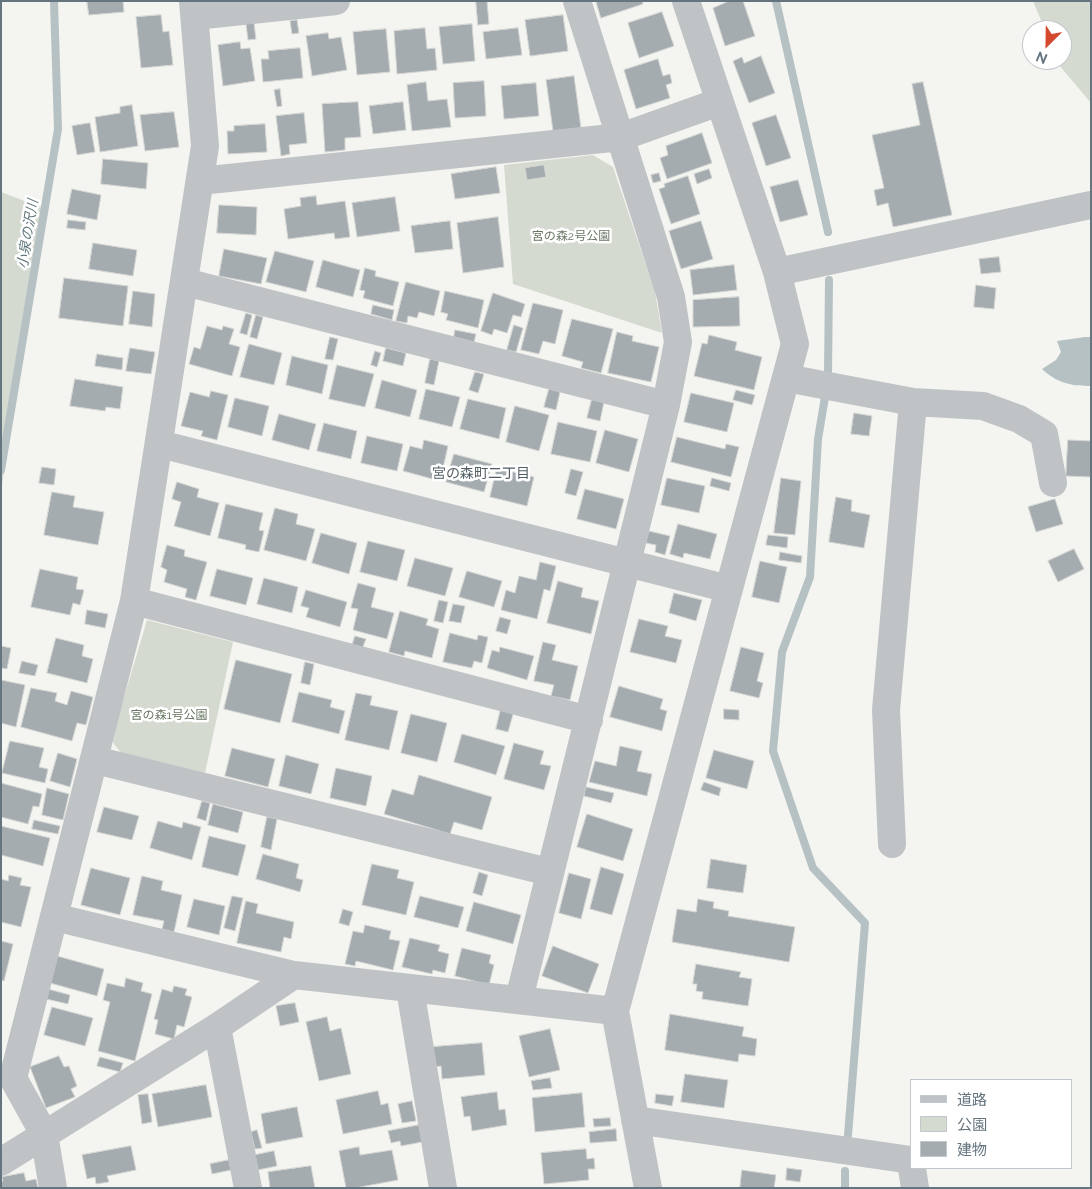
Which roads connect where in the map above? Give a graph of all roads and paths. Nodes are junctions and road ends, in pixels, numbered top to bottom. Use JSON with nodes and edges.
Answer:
{"nodes":[{"id":1,"x":336,"y":1,"type":"edge"},
{"id":2,"x":577,"y":1,"type":"edge"},
{"id":3,"x":686,"y":1,"type":"edge"},
{"id":4,"x":194,"y":9,"type":"edge"},
{"id":5,"x":719,"y":102,"type":"junction"},
{"id":6,"x":620,"y":137,"type":"junction"},
{"id":7,"x":200,"y":180,"type":"junction"},
{"id":8,"x":1091,"y":205,"type":"edge"},
{"id":9,"x":777,"y":272,"type":"junction"},
{"id":10,"x":185,"y":282,"type":"junction"},
{"id":11,"x":786,"y":378,"type":"junction"},
{"id":12,"x":913,"y":402,"type":"junction"},
{"id":13,"x":666,"y":405,"type":"junction"},
{"id":14,"x":160,"y":444,"type":"junction"},
{"id":15,"x":1053,"y":483,"type":"dead end"},
{"id":16,"x":628,"y":563,"type":"junction"},
{"id":17,"x":729,"y":589,"type":"junction"},
{"id":18,"x":134,"y":602,"type":"junction"},
{"id":19,"x":589,"y":720,"type":"junction"},
{"id":20,"x":95,"y":760,"type":"junction"},
{"id":21,"x":892,"y":844,"type":"dead end"},
{"id":22,"x":549,"y":872,"type":"junction"},
{"id":23,"x":54,"y":916,"type":"junction"},
{"id":24,"x":294,"y":975,"type":"junction"},
{"id":25,"x":410,"y":989,"type":"junction"},
{"id":26,"x":519,"y":999,"type":"junction"},
{"id":27,"x":615,"y":1011,"type":"junction"},
{"id":28,"x":218,"y":1027,"type":"junction"},
{"id":29,"x":635,"y":1120,"type":"junction"},
{"id":30,"x":44,"y":1134,"type":"junction"},
{"id":31,"x":910,"y":1160,"type":"edge"},
{"id":32,"x":1,"y":1162,"type":"edge"},
{"id":33,"x":912,"y":1169,"type":"edge"},
{"id":34,"x":53,"y":1188,"type":"edge"},
{"id":35,"x":248,"y":1188,"type":"edge"},
{"id":36,"x":443,"y":1188,"type":"edge"},
{"id":37,"x":648,"y":1188,"type":"edge"},
{"id":38,"x":915,"y":1188,"type":"edge"}],
"edges":[{"from":1,"to":4,"type":"street"},
{"from":2,"to":6,"type":"street"},
{"from":3,"to":5,"type":"street"},
{"from":4,"to":7,"type":"street"},
{"from":5,"to":6,"type":"street"},
{"from":5,"to":9,"type":"street"},
{"from":6,"to":7,"type":"street"},
{"from":6,"to":13,"type":"street"},
{"from":7,"to":10,"type":"street"},
{"from":8,"to":9,"type":"street"},
{"from":9,"to":11,"type":"street"},
{"from":10,"to":13,"type":"street"},
{"from":10,"to":14,"type":"street"},
{"from":11,"to":12,"type":"street"},
{"from":11,"to":17,"type":"street"},
{"from":12,"to":15,"type":"street"},
{"from":12,"to":21,"type":"street"},
{"from":13,"to":16,"type":"street"},
{"from":14,"to":16,"type":"street"},
{"from":14,"to":18,"type":"street"},
{"from":16,"to":17,"type":"street"},
{"from":16,"to":19,"type":"street"},
{"from":17,"to":27,"type":"street"},
{"from":18,"to":19,"type":"street"},
{"from":18,"to":20,"type":"street"},
{"from":19,"to":22,"type":"street"},
{"from":20,"to":22,"type":"street"},
{"from":20,"to":23,"type":"street"},
{"from":22,"to":26,"type":"street"},
{"from":23,"to":24,"type":"street"},
{"from":23,"to":30,"type":"street"},
{"from":24,"to":25,"type":"street"},
{"from":24,"to":28,"type":"street"},
{"from":25,"to":26,"type":"street"},
{"from":25,"to":36,"type":"street"},
{"from":26,"to":27,"type":"street"},
{"from":27,"to":29,"type":"street"},
{"from":28,"to":30,"type":"street"},
{"from":28,"to":35,"type":"street"},
{"from":29,"to":31,"type":"street"},
{"from":29,"to":37,"type":"street"},
{"from":30,"to":32,"type":"street"},
{"from":30,"to":34,"type":"street"},
{"from":33,"to":38,"type":"street"}]}
